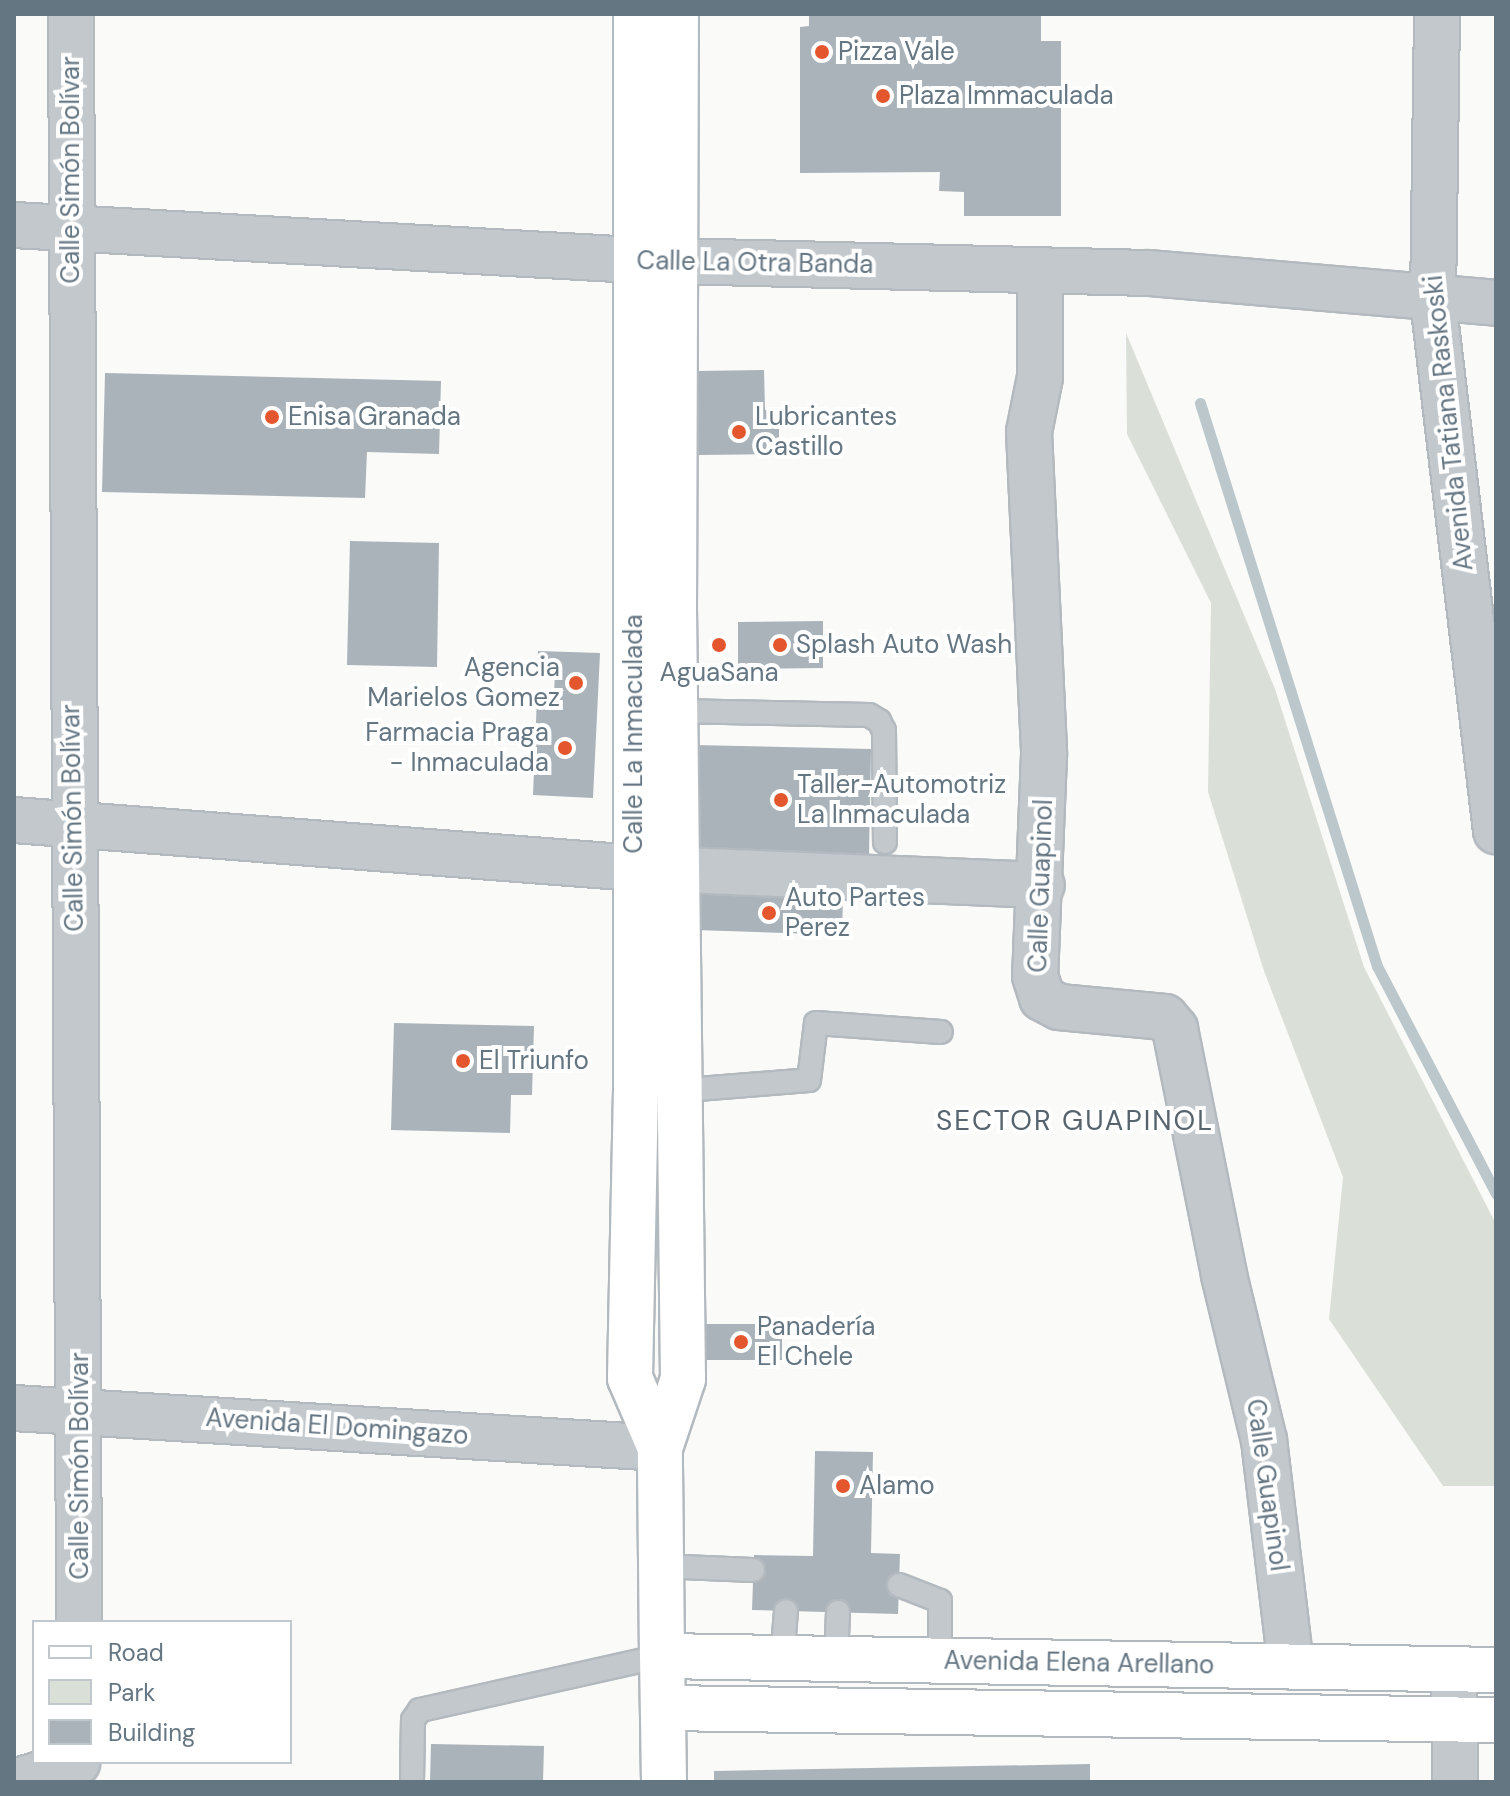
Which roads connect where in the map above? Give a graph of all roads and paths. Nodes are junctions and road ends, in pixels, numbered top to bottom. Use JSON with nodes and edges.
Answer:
{"nodes":[{"id":1,"x":71,"y":14,"type":"edge"},
{"id":2,"x":636,"y":14,"type":"edge"},
{"id":3,"x":676,"y":14,"type":"edge"},
{"id":4,"x":1437,"y":14,"type":"edge"},
{"id":5,"x":14,"y":225,"type":"edge"},
{"id":6,"x":70,"y":228,"type":"junction"},
{"id":7,"x":635,"y":260,"type":"junction"},
{"id":8,"x":679,"y":260,"type":"junction"},
{"id":9,"x":1040,"y":273,"type":"junction"},
{"id":10,"x":1433,"y":300,"type":"junction"},
{"id":11,"x":1496,"y":303,"type":"edge"},
{"id":12,"x":654,"y":608,"type":"junction"},
{"id":13,"x":675,"y":711,"type":"junction"},
{"id":14,"x":14,"y":820,"type":"edge"},
{"id":15,"x":73,"y":822,"type":"junction"},
{"id":16,"x":1496,"y":831,"type":"edge"},
{"id":17,"x":885,"y":842,"type":"dead end"},
{"id":18,"x":656,"y":869,"type":"junction"},
{"id":19,"x":1042,"y":885,"type":"junction"},
{"id":20,"x":941,"y":1032,"type":"dead end"},
{"id":21,"x":636,"y":1090,"type":"junction"},
{"id":22,"x":680,"y":1091,"type":"junction"},
{"id":23,"x":14,"y":1408,"type":"edge"},
{"id":24,"x":82,"y":1411,"type":"junction"},
{"id":25,"x":660,"y":1448,"type":"junction"},
{"id":26,"x":658,"y":1566,"type":"junction"},
{"id":27,"x":753,"y":1570,"type":"dead end"},
{"id":28,"x":899,"y":1585,"type":"dead end"},
{"id":29,"x":786,"y":1611,"type":"dead end"},
{"id":30,"x":838,"y":1612,"type":"dead end"},
{"id":31,"x":79,"y":1620,"type":"edge"},
{"id":32,"x":662,"y":1656,"type":"junction"},
{"id":33,"x":782,"y":1659,"type":"junction"},
{"id":34,"x":836,"y":1660,"type":"junction"},
{"id":35,"x":940,"y":1662,"type":"junction"},
{"id":36,"x":1143,"y":1664,"type":"junction"},
{"id":37,"x":1291,"y":1666,"type":"junction"},
{"id":38,"x":1475,"y":1669,"type":"edge"},
{"id":39,"x":664,"y":1708,"type":"junction"},
{"id":40,"x":1143,"y":1715,"type":"junction"},
{"id":41,"x":1475,"y":1720,"type":"edge"},
{"id":42,"x":77,"y":1769,"type":"edge"},
{"id":43,"x":14,"y":1782,"type":"edge"},
{"id":44,"x":412,"y":1782,"type":"edge"},
{"id":45,"x":664,"y":1782,"type":"edge"},
{"id":46,"x":1455,"y":1782,"type":"edge"}],
"edges":[{"from":1,"to":6,"type":"street","name":"Calle Simón Bolívar"},
{"from":2,"to":7,"type":"main road","name":"Calle La Inmaculada"},
{"from":3,"to":8,"type":"main road","name":"Calle La Inmaculada"},
{"from":4,"to":10,"type":"street","name":"Avenida Tatiana Raskoski"},
{"from":5,"to":6,"type":"street","name":"Calle La Otra Banda"},
{"from":6,"to":7,"type":"street","name":"Calle La Otra Banda"},
{"from":6,"to":15,"type":"street","name":"Calle Simón Bolívar"},
{"from":7,"to":8,"type":"street","name":"Calle La Otra Banda"},
{"from":7,"to":12,"type":"main road","name":"Calle La Inmaculada"},
{"from":8,"to":9,"type":"street","name":"Calle La Otra Banda"},
{"from":8,"to":12,"type":"main road","name":"Calle La Inmaculada"},
{"from":9,"to":10,"type":"street","name":"Calle La Otra Banda"},
{"from":9,"to":19,"type":"street","name":"Calle Guapinol"},
{"from":10,"to":11,"type":"street","name":"Calle La Otra Banda"},
{"from":10,"to":16,"type":"street","name":"Avenida Tatiana Raskoski"},
{"from":12,"to":13,"type":"main road","name":"Calle La Inmaculada"},
{"from":12,"to":18,"type":"main road","name":"Calle La Inmaculada"},
{"from":13,"to":17,"type":"lane"},
{"from":13,"to":18,"type":"main road","name":"Calle La Inmaculada"},
{"from":14,"to":15,"type":"street"},
{"from":15,"to":18,"type":"street"},
{"from":15,"to":24,"type":"street","name":"Calle Simón Bolívar"},
{"from":18,"to":19,"type":"street"},
{"from":18,"to":21,"type":"main road","name":"Calle La Inmaculada"},
{"from":18,"to":22,"type":"main road","name":"Calle La Inmaculada"},
{"from":19,"to":37,"type":"street","name":"Calle Guapinol"},
{"from":20,"to":22,"type":"lane"},
{"from":21,"to":22,"type":"lane"},
{"from":21,"to":25,"type":"main road","name":"Calle La Inmaculada"},
{"from":22,"to":25,"type":"main road","name":"Calle La Inmaculada"},
{"from":23,"to":24,"type":"street","name":"Avenida El Domingazo"},
{"from":24,"to":25,"type":"street","name":"Avenida El Domingazo"},
{"from":24,"to":31,"type":"street","name":"Calle Simón Bolívar"},
{"from":25,"to":26,"type":"main road","name":"Calle La Inmaculada"},
{"from":26,"to":27,"type":"lane"},
{"from":26,"to":32,"type":"main road","name":"Calle La Inmaculada"},
{"from":28,"to":35,"type":"lane"},
{"from":29,"to":33,"type":"lane"},
{"from":30,"to":34,"type":"lane"},
{"from":32,"to":33,"type":"main road","name":"Avenida Elena Arellano"},
{"from":32,"to":39,"type":"main road","name":"Calle La Inmaculada"},
{"from":32,"to":44,"type":"lane"},
{"from":33,"to":34,"type":"main road","name":"Avenida Elena Arellano"},
{"from":34,"to":35,"type":"main road","name":"Avenida Elena Arellano"},
{"from":35,"to":36,"type":"main road","name":"Avenida Elena Arellano"},
{"from":36,"to":37,"type":"main road","name":"Avenida Elena Arellano"},
{"from":36,"to":40,"type":"main road"},
{"from":37,"to":38,"type":"main road","name":"Avenida Elena Arellano"},
{"from":38,"to":41,"type":"street"},
{"from":39,"to":40,"type":"main road","name":"Avenida Elena Arellano"},
{"from":39,"to":45,"type":"main road","name":"Calle La Inmaculada"},
{"from":40,"to":41,"type":"main road","name":"Avenida Elena Arellano"},
{"from":41,"to":46,"type":"street"},
{"from":42,"to":43,"type":"street"}]}
